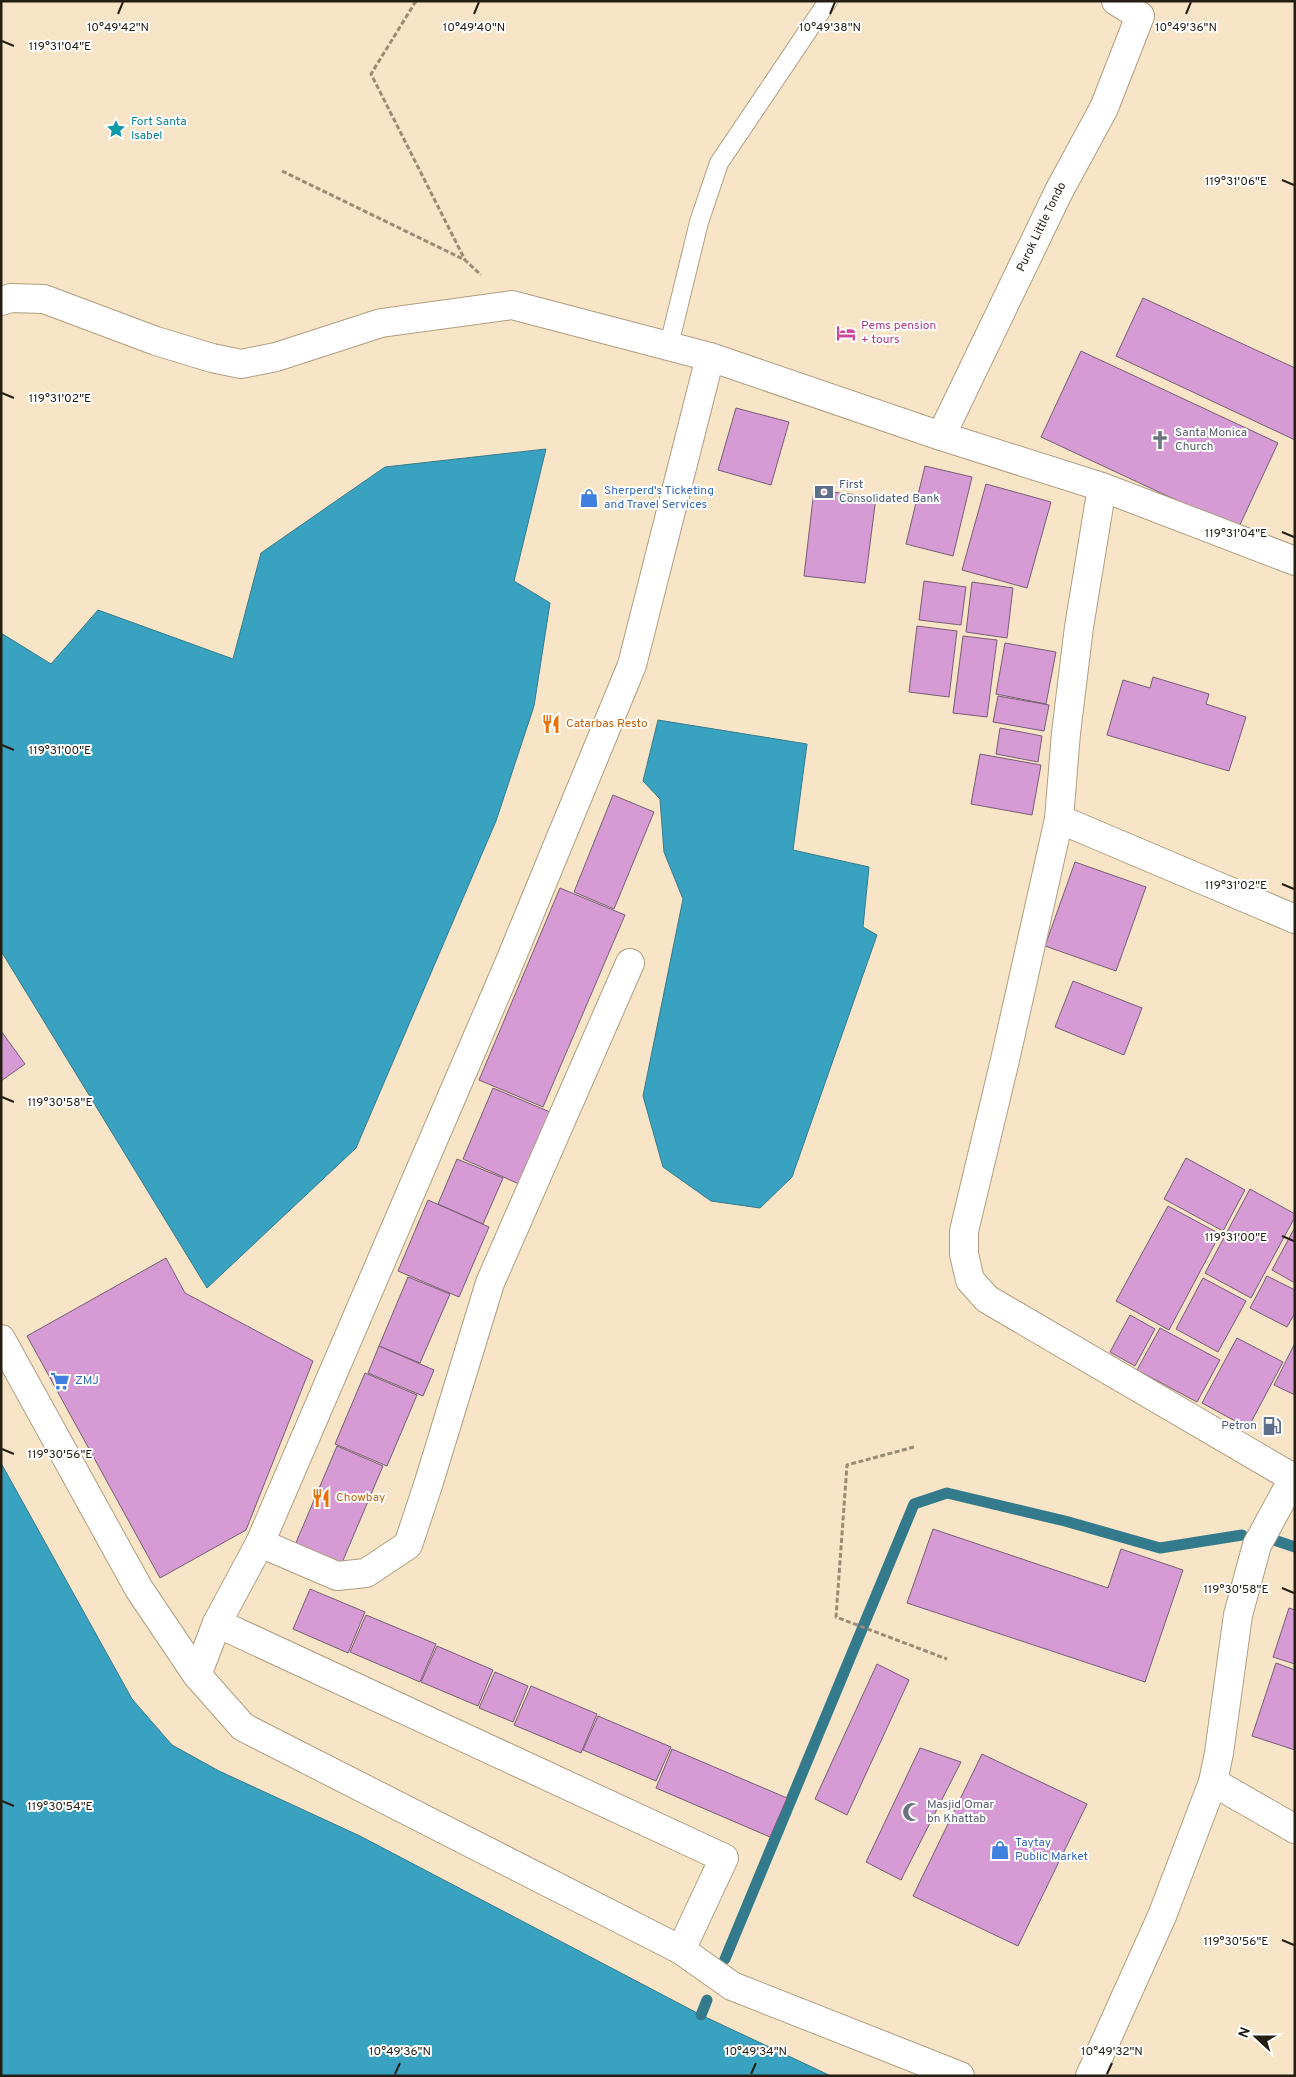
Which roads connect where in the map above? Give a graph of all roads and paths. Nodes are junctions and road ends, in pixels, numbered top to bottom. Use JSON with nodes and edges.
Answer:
{"nodes":[{"id":1,"x":416,"y":1,"type":"edge"},
{"id":2,"x":828,"y":1,"type":"edge"},
{"id":3,"x":1116,"y":1,"type":"edge"},
{"id":4,"x":282,"y":171,"type":"dead end"},
{"id":5,"x":465,"y":260,"type":"junction"},
{"id":6,"x":1,"y":301,"type":"edge"},
{"id":7,"x":512,"y":305,"type":"junction"},
{"id":8,"x":669,"y":345,"type":"junction"},
{"id":9,"x":710,"y":357,"type":"junction"},
{"id":10,"x":942,"y":436,"type":"junction"},
{"id":11,"x":1102,"y":488,"type":"junction"},
{"id":12,"x":1295,"y":561,"type":"edge"},
{"id":13,"x":1059,"y":818,"type":"junction"},
{"id":14,"x":1295,"y":919,"type":"edge"},
{"id":15,"x":630,"y":963,"type":"dead end"},
{"id":16,"x":1,"y":1339,"type":"edge"},
{"id":17,"x":914,"y":1446,"type":"dead end"},
{"id":18,"x":1294,"y":1478,"type":"edge"},
{"id":19,"x":260,"y":1543,"type":"junction"},
{"id":20,"x":217,"y":1623,"type":"junction"},
{"id":21,"x":948,"y":1659,"type":"dead end"},
{"id":22,"x":197,"y":1675,"type":"junction"},
{"id":23,"x":1213,"y":1782,"type":"junction"},
{"id":24,"x":1295,"y":1829,"type":"edge"},
{"id":25,"x":681,"y":1950,"type":"junction"},
{"id":26,"x":960,"y":2076,"type":"edge"},
{"id":27,"x":1090,"y":2076,"type":"edge"}],
"edges":[{"from":1,"to":5,"type":"path"},
{"from":2,"to":8,"type":"lane"},
{"from":3,"to":10,"type":"street","name":"Purok Little Tondo"},
{"from":4,"to":5,"type":"path"},
{"from":5,"to":7,"type":"path"},
{"from":6,"to":7,"type":"street"},
{"from":7,"to":8,"type":"street"},
{"from":8,"to":9,"type":"street"},
{"from":9,"to":10,"type":"street"},
{"from":9,"to":19,"type":"street"},
{"from":10,"to":11,"type":"street"},
{"from":11,"to":12,"type":"street"},
{"from":11,"to":13,"type":"street"},
{"from":13,"to":14,"type":"street"},
{"from":13,"to":18,"type":"street"},
{"from":15,"to":19,"type":"street"},
{"from":16,"to":22,"type":"street"},
{"from":17,"to":21,"type":"path"},
{"from":18,"to":23,"type":"street"},
{"from":19,"to":20,"type":"street"},
{"from":20,"to":22,"type":"street"},
{"from":20,"to":25,"type":"street"},
{"from":22,"to":25,"type":"street"},
{"from":23,"to":24,"type":"street"},
{"from":23,"to":27,"type":"street"},
{"from":25,"to":26,"type":"street"}]}
